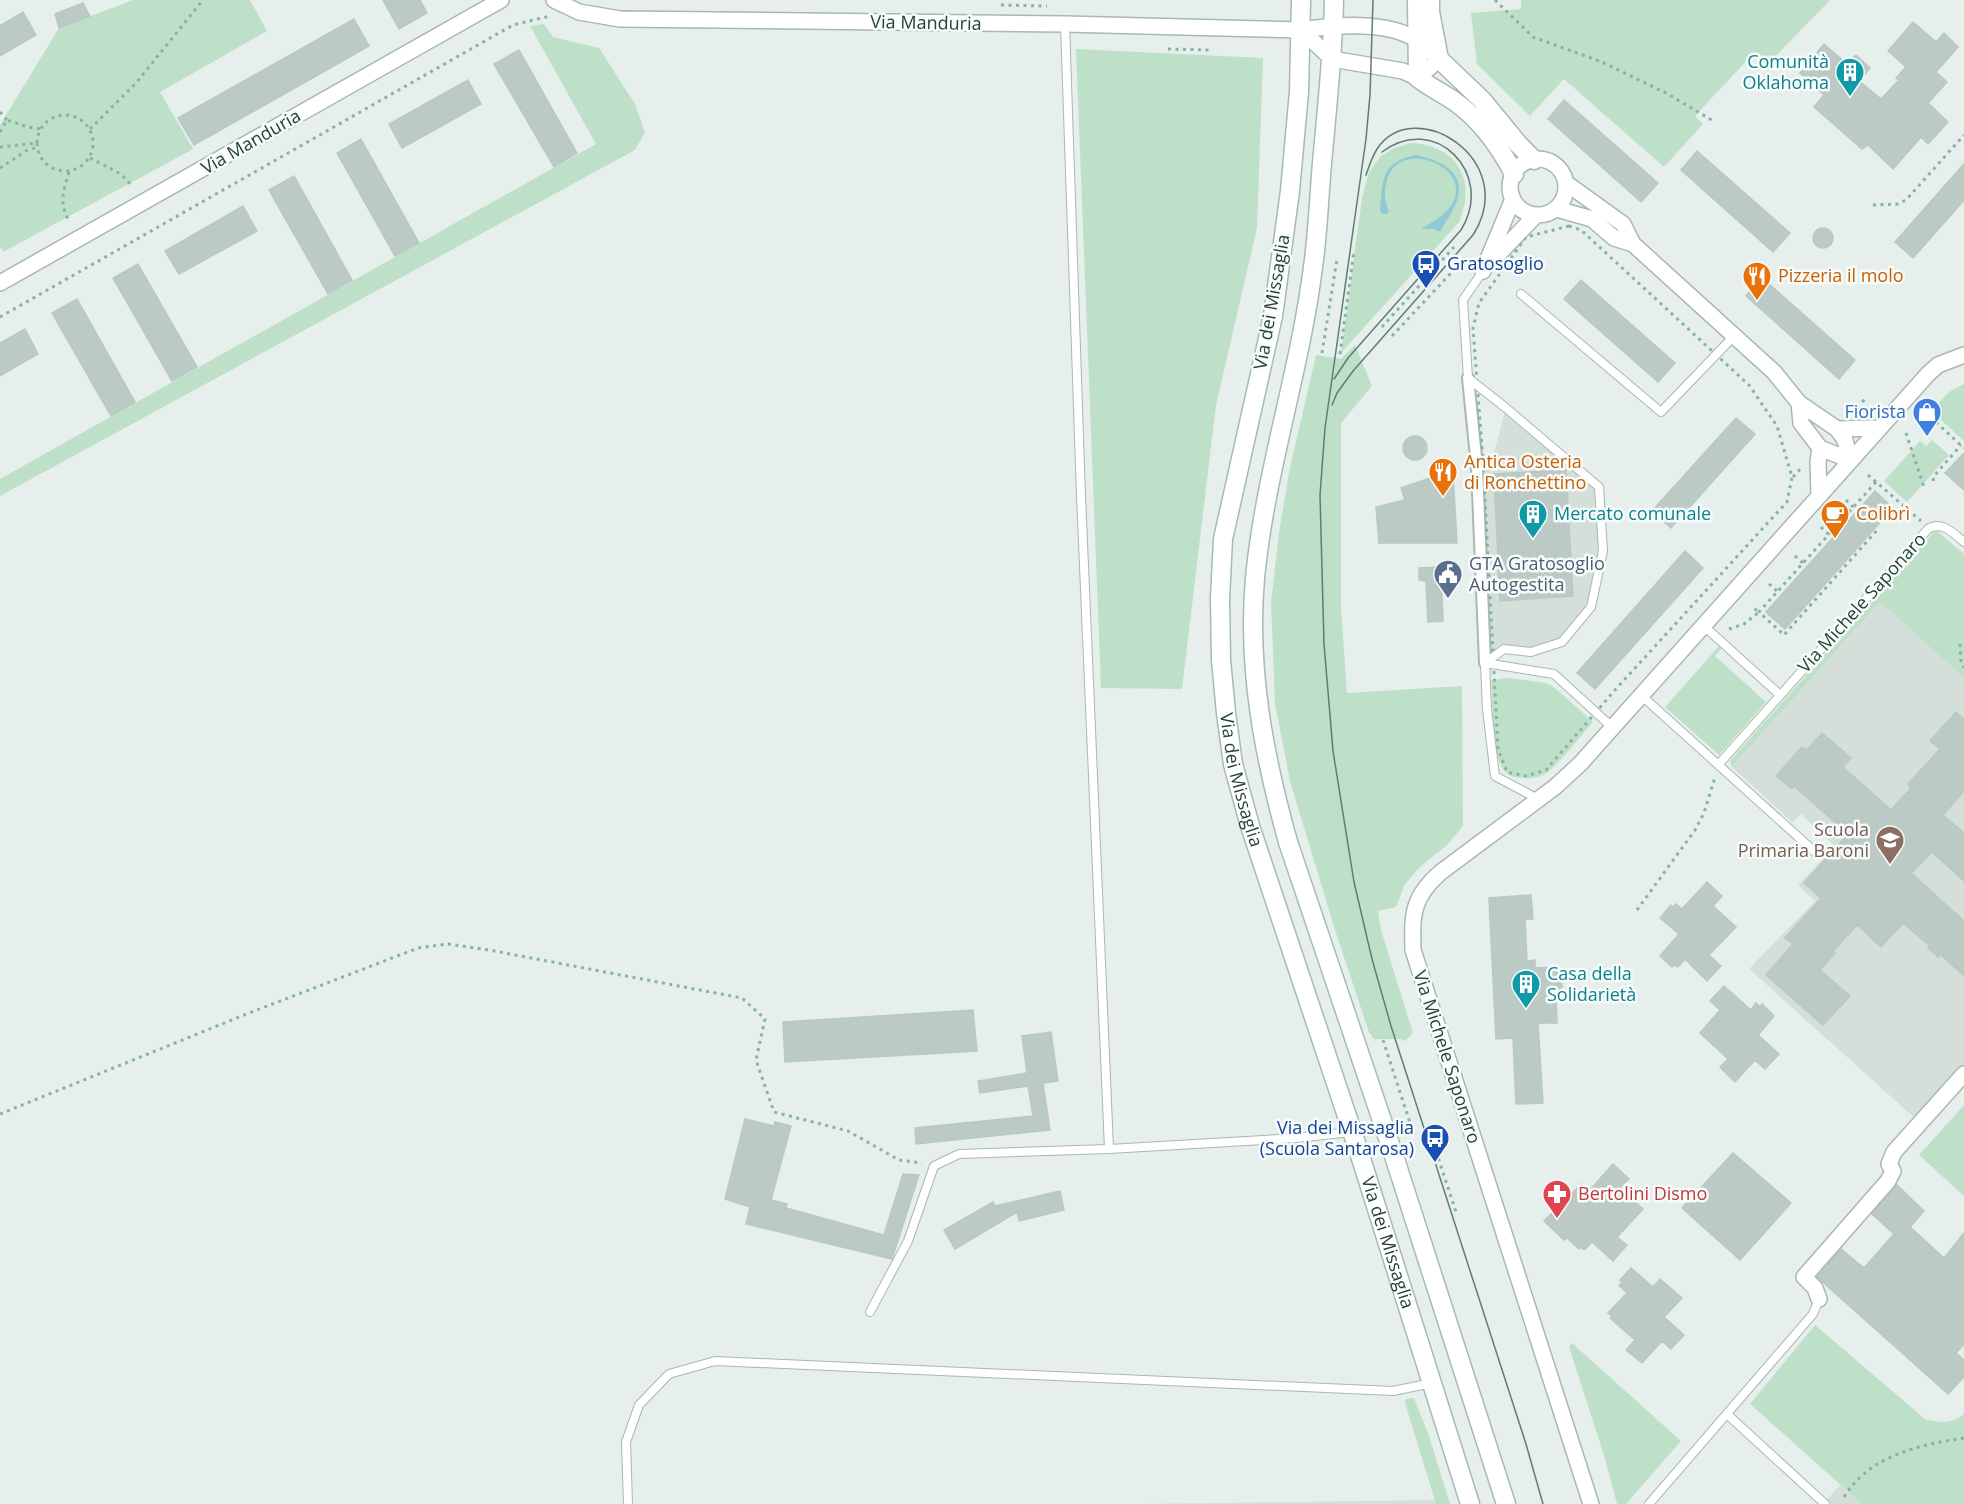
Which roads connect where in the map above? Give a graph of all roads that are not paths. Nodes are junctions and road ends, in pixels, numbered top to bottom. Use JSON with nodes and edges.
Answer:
{"nodes":[{"id":1,"x":501,"y":0,"type":"edge"},
{"id":2,"x":554,"y":0,"type":"edge"},
{"id":3,"x":1301,"y":0,"type":"edge"},
{"id":4,"x":1334,"y":0,"type":"edge"},
{"id":5,"x":1417,"y":0,"type":"edge"},
{"id":6,"x":1430,"y":0,"type":"edge"},
{"id":7,"x":1065,"y":24,"type":"junction"},
{"id":8,"x":1333,"y":25,"type":"junction"},
{"id":9,"x":1301,"y":30,"type":"junction"},
{"id":10,"x":1416,"y":39,"type":"junction"},
{"id":11,"x":1332,"y":59,"type":"junction"},
{"id":12,"x":1439,"y":59,"type":"junction"},
{"id":13,"x":1418,"y":78,"type":"junction"},
{"id":14,"x":1534,"y":160,"type":"junction"},
{"id":15,"x":1514,"y":174,"type":"junction"},
{"id":16,"x":1566,"y":183,"type":"junction"},
{"id":17,"x":1513,"y":199,"type":"junction"},
{"id":18,"x":1557,"y":208,"type":"junction"},
{"id":19,"x":1536,"y":215,"type":"junction"},
{"id":20,"x":1634,"y":244,"type":"junction"},
{"id":21,"x":1483,"y":271,"type":"junction"},
{"id":22,"x":0,"y":283,"type":"edge"},
{"id":23,"x":1521,"y":294,"type":"dead end"},
{"id":24,"x":1735,"y":335,"type":"junction"},
{"id":25,"x":1964,"y":355,"type":"edge"},
{"id":26,"x":1468,"y":378,"type":"junction"},
{"id":27,"x":1799,"y":403,"type":"junction"},
{"id":28,"x":1879,"y":428,"type":"junction"},
{"id":29,"x":1837,"y":429,"type":"junction"},
{"id":30,"x":1820,"y":448,"type":"junction"},
{"id":31,"x":1850,"y":460,"type":"junction"},
{"id":32,"x":1820,"y":496,"type":"junction"},
{"id":33,"x":1964,"y":542,"type":"edge"},
{"id":34,"x":1704,"y":626,"type":"junction"},
{"id":35,"x":1485,"y":663,"type":"junction"},
{"id":36,"x":1780,"y":695,"type":"junction"},
{"id":37,"x":1642,"y":696,"type":"junction"},
{"id":38,"x":1613,"y":728,"type":"junction"},
{"id":39,"x":1719,"y":764,"type":"junction"},
{"id":40,"x":1538,"y":799,"type":"junction"},
{"id":41,"x":1816,"y":853,"type":"dead end"},
{"id":42,"x":1964,"y":1074,"type":"edge"},
{"id":43,"x":1352,"y":1131,"type":"junction"},
{"id":44,"x":1109,"y":1149,"type":"junction"},
{"id":45,"x":1819,"y":1299,"type":"joint"},
{"id":46,"x":870,"y":1312,"type":"dead end"},
{"id":47,"x":1432,"y":1383,"type":"junction"},
{"id":48,"x":1728,"y":1414,"type":"junction"},
{"id":49,"x":628,"y":1504,"type":"edge"},
{"id":50,"x":1470,"y":1504,"type":"edge"},
{"id":51,"x":1506,"y":1504,"type":"edge"},
{"id":52,"x":1591,"y":1504,"type":"edge"},
{"id":53,"x":1648,"y":1504,"type":"edge"},
{"id":54,"x":1825,"y":1504,"type":"edge"}],
"edges":[{"from":1,"to":22,"type":"street","name":"Via Manduria"},
{"from":2,"to":7,"type":"street","name":"Via Manduria"},
{"from":3,"to":9,"type":"main road","name":"Via dei Missaglia"},
{"from":4,"to":8,"type":"main road","name":"Via dei Missaglia"},
{"from":5,"to":10,"type":"main road"},
{"from":6,"to":12,"type":"main road"},
{"from":7,"to":9,"type":"street","name":"Via Manduria"},
{"from":7,"to":44,"type":"lane"},
{"from":8,"to":9,"type":"street"},
{"from":8,"to":10,"type":"street"},
{"from":8,"to":11,"type":"main road","name":"Via dei Missaglia"},
{"from":9,"to":11,"type":"street"},
{"from":9,"to":43,"type":"main road","name":"Via dei Missaglia"},
{"from":10,"to":12,"type":"street"},
{"from":10,"to":13,"type":"main road"},
{"from":11,"to":13,"type":"street"},
{"from":11,"to":51,"type":"main road","name":"Via dei Missaglia"},
{"from":12,"to":13,"type":"street"},
{"from":12,"to":14,"type":"main road"},
{"from":13,"to":15,"type":"main road"},
{"from":14,"to":15,"type":"street"},
{"from":14,"to":16,"type":"street"},
{"from":15,"to":17,"type":"street"},
{"from":16,"to":18,"type":"street"},
{"from":16,"to":20,"type":"street"},
{"from":17,"to":19,"type":"street"},
{"from":17,"to":21,"type":"street"},
{"from":18,"to":19,"type":"street"},
{"from":18,"to":20,"type":"street"},
{"from":19,"to":21,"type":"street"},
{"from":20,"to":24,"type":"street"},
{"from":21,"to":26,"type":"lane"},
{"from":23,"to":24,"type":"lane"},
{"from":24,"to":27,"type":"street"},
{"from":25,"to":28,"type":"street","name":"Via Michele Saponaro"},
{"from":26,"to":35,"type":"street"},
{"from":26,"to":35,"type":"lane"},
{"from":27,"to":29,"type":"street"},
{"from":27,"to":30,"type":"street"},
{"from":28,"to":29,"type":"street"},
{"from":28,"to":31,"type":"street","name":"Via Michele Saponaro"},
{"from":29,"to":31,"type":"street"},
{"from":30,"to":31,"type":"street"},
{"from":30,"to":32,"type":"street"},
{"from":31,"to":32,"type":"street","name":"Via Michele Saponaro"},
{"from":32,"to":34,"type":"street","name":"Via Michele Saponaro"},
{"from":33,"to":36,"type":"lane","name":"Via Michele Saponaro"},
{"from":34,"to":36,"type":"lane"},
{"from":34,"to":37,"type":"street","name":"Via Michele Saponaro"},
{"from":35,"to":38,"type":"lane"},
{"from":35,"to":40,"type":"lane"},
{"from":36,"to":39,"type":"lane","name":"Via Michele Saponaro"},
{"from":37,"to":38,"type":"street","name":"Via Michele Saponaro"},
{"from":37,"to":39,"type":"lane"},
{"from":38,"to":40,"type":"street","name":"Via Michele Saponaro"},
{"from":39,"to":41,"type":"lane"},
{"from":40,"to":52,"type":"street","name":"Via Michele Saponaro"},
{"from":42,"to":45,"type":"street"},
{"from":43,"to":44,"type":"lane"},
{"from":43,"to":47,"type":"main road","name":"Via dei Missaglia"},
{"from":44,"to":46,"type":"lane"},
{"from":45,"to":48,"type":"lane"},
{"from":47,"to":49,"type":"lane"},
{"from":47,"to":50,"type":"main road","name":"Via dei Missaglia"},
{"from":48,"to":53,"type":"lane"},
{"from":48,"to":54,"type":"lane"}]}
